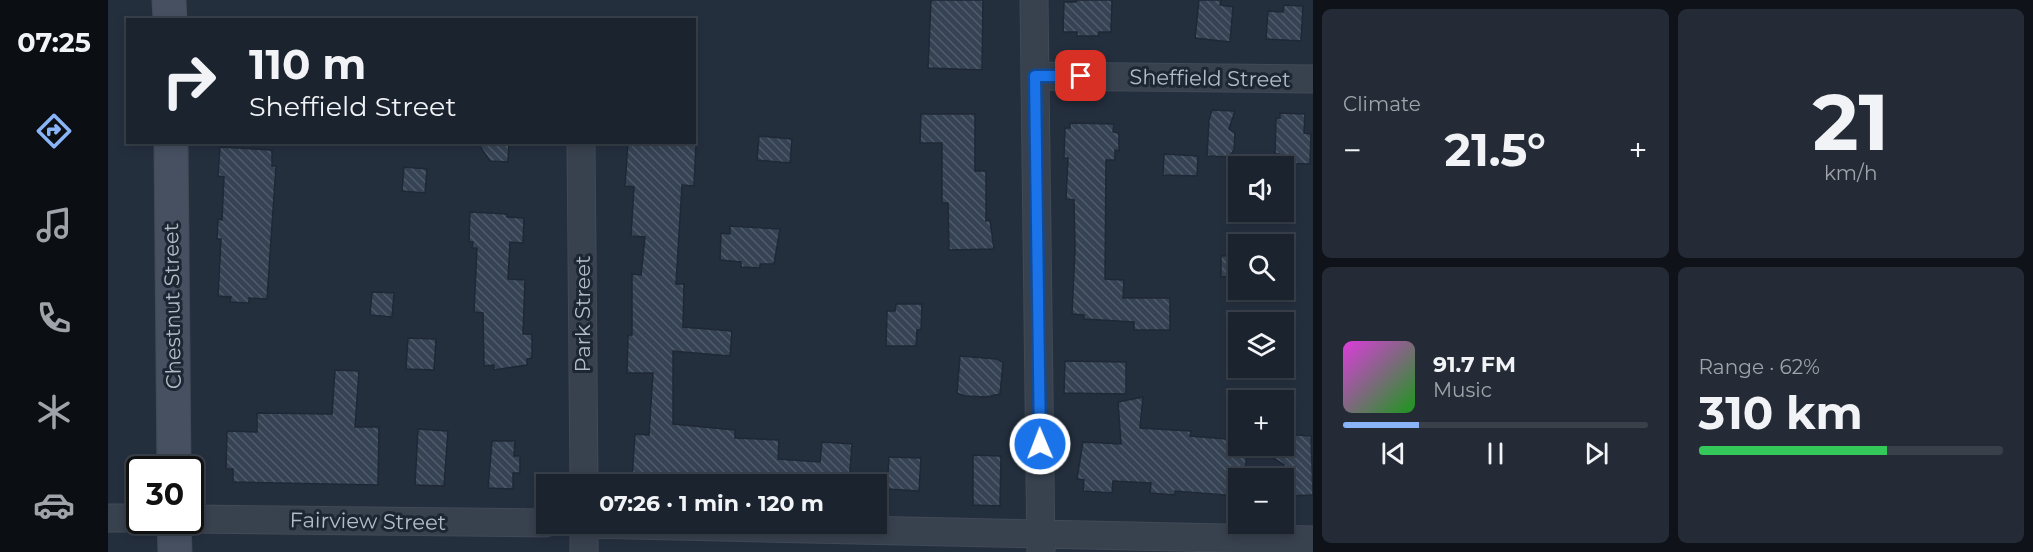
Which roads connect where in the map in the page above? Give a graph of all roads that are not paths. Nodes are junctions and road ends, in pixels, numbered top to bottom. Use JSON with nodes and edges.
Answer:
{"nodes":[{"id":1,"x":170,"y":0,"type":"edge"},
{"id":2,"x":1034,"y":0,"type":"edge"},
{"id":3,"x":170,"y":18,"type":"edge"},
{"id":4,"x":1035,"y":76,"type":"junction"},
{"id":5,"x":1313,"y":79,"type":"edge"},
{"id":6,"x":171,"y":144,"type":"edge"},
{"id":7,"x":581,"y":144,"type":"edge"},
{"id":8,"x":174,"y":456,"type":"edge"},
{"id":9,"x":584,"y":474,"type":"edge"},
{"id":10,"x":108,"y":518,"type":"edge"},
{"id":11,"x":126,"y":519,"type":"edge"},
{"id":12,"x":204,"y":519,"type":"edge"},
{"id":13,"x":536,"y":523,"type":"edge"},
{"id":14,"x":174,"y":534,"type":"edge"},
{"id":15,"x":585,"y":534,"type":"edge"},
{"id":16,"x":813,"y":534,"type":"edge"},
{"id":17,"x":1313,"y":540,"type":"edge"},
{"id":18,"x":1041,"y":544,"type":"edge"},
{"id":19,"x":174,"y":552,"type":"edge"},
{"id":20,"x":584,"y":552,"type":"edge"}],
"edges":[{"from":1,"to":3,"type":"street"},
{"from":2,"to":4,"type":"street"},
{"from":4,"to":5,"type":"street","name":"Sheffield Street"},
{"from":4,"to":18,"type":"street"},
{"from":6,"to":8,"type":"street","name":"Chestnut Street"},
{"from":7,"to":9,"type":"street","name":"Park Street"},
{"from":10,"to":11,"type":"street"},
{"from":12,"to":13,"type":"street","name":"Fairview Street"},
{"from":14,"to":19,"type":"street"},
{"from":15,"to":20,"type":"street"},
{"from":16,"to":18,"type":"street"},
{"from":17,"to":18,"type":"street"}]}
